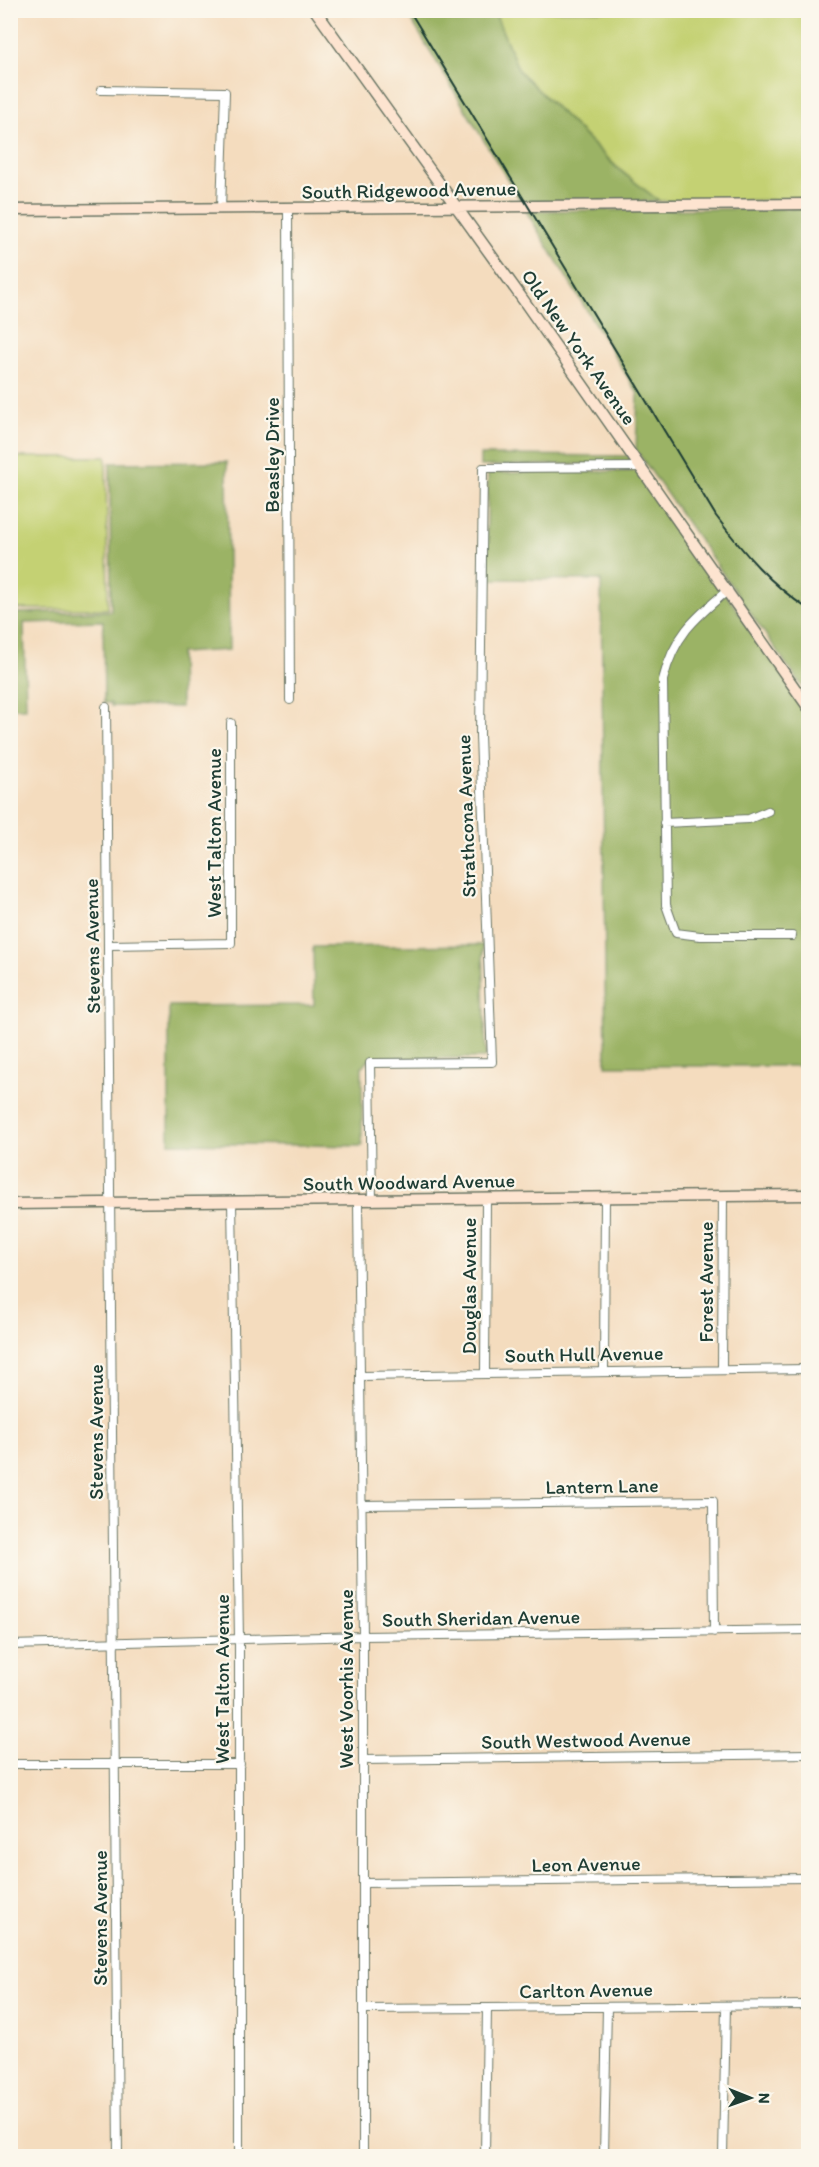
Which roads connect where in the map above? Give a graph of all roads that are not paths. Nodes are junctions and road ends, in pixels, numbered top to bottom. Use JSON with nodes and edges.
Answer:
{"nodes":[{"id":1,"x":315,"y":10,"type":"edge"},
{"id":2,"x":101,"y":90,"type":"dead end"},
{"id":3,"x":808,"y":204,"type":"edge"},
{"id":4,"x":459,"y":208,"type":"junction"},
{"id":5,"x":221,"y":209,"type":"junction"},
{"id":6,"x":10,"y":210,"type":"edge"},
{"id":7,"x":288,"y":210,"type":"junction"},
{"id":8,"x":642,"y":467,"type":"junction"},
{"id":9,"x":729,"y":590,"type":"junction"},
{"id":10,"x":798,"y":688,"type":"junction"},
{"id":11,"x":808,"y":694,"type":"edge"},
{"id":12,"x":290,"y":700,"type":"dead end"},
{"id":13,"x":106,"y":707,"type":"dead end"},
{"id":14,"x":808,"y":707,"type":"edge"},
{"id":15,"x":231,"y":723,"type":"dead end"},
{"id":16,"x":768,"y":811,"type":"dead end"},
{"id":17,"x":664,"y":823,"type":"junction"},
{"id":18,"x":792,"y":936,"type":"dead end"},
{"id":19,"x":109,"y":945,"type":"junction"},
{"id":20,"x":808,"y":1194,"type":"edge"},
{"id":21,"x":723,"y":1196,"type":"junction"},
{"id":22,"x":605,"y":1197,"type":"junction"},
{"id":23,"x":486,"y":1199,"type":"junction"},
{"id":24,"x":372,"y":1200,"type":"junction"},
{"id":25,"x":232,"y":1201,"type":"junction"},
{"id":26,"x":358,"y":1201,"type":"junction"},
{"id":27,"x":111,"y":1202,"type":"junction"},
{"id":28,"x":10,"y":1204,"type":"edge"},
{"id":29,"x":722,"y":1368,"type":"junction"},
{"id":30,"x":808,"y":1369,"type":"edge"},
{"id":31,"x":603,"y":1370,"type":"junction"},
{"id":32,"x":485,"y":1373,"type":"junction"},
{"id":33,"x":360,"y":1376,"type":"junction"},
{"id":34,"x":361,"y":1505,"type":"junction"},
{"id":35,"x":808,"y":1630,"type":"edge"},
{"id":36,"x":714,"y":1632,"type":"junction"},
{"id":37,"x":363,"y":1636,"type":"junction"},
{"id":38,"x":239,"y":1639,"type":"junction"},
{"id":39,"x":115,"y":1642,"type":"junction"},
{"id":40,"x":10,"y":1645,"type":"edge"},
{"id":41,"x":808,"y":1754,"type":"edge"},
{"id":42,"x":363,"y":1760,"type":"junction"},
{"id":43,"x":10,"y":1764,"type":"edge"},
{"id":44,"x":240,"y":1764,"type":"junction"},
{"id":45,"x":115,"y":1765,"type":"junction"},
{"id":46,"x":808,"y":1878,"type":"edge"},
{"id":47,"x":364,"y":1883,"type":"junction"},
{"id":48,"x":808,"y":2005,"type":"edge"},
{"id":49,"x":726,"y":2006,"type":"junction"},
{"id":50,"x":607,"y":2007,"type":"junction"},
{"id":51,"x":487,"y":2008,"type":"junction"},
{"id":52,"x":364,"y":2009,"type":"junction"},
{"id":53,"x":118,"y":2157,"type":"edge"},
{"id":54,"x":239,"y":2157,"type":"edge"},
{"id":55,"x":363,"y":2157,"type":"edge"},
{"id":56,"x":485,"y":2157,"type":"edge"},
{"id":57,"x":604,"y":2157,"type":"edge"},
{"id":58,"x":723,"y":2157,"type":"edge"}],
"edges":[{"from":1,"to":4,"type":"street","name":"Old New York Avenue"},
{"from":2,"to":5,"type":"street"},
{"from":3,"to":4,"type":"street","name":"South Ridgewood Avenue"},
{"from":4,"to":7,"type":"street","name":"South Ridgewood Avenue"},
{"from":4,"to":8,"type":"street","name":"Old New York Avenue"},
{"from":5,"to":6,"type":"street","name":"South Ridgewood Avenue"},
{"from":5,"to":7,"type":"street","name":"South Ridgewood Avenue"},
{"from":7,"to":12,"type":"street","name":"Beasley Drive"},
{"from":8,"to":9,"type":"street","name":"Old New York Avenue"},
{"from":8,"to":24,"type":"street","name":"Strathcona Avenue"},
{"from":9,"to":10,"type":"street","name":"Old New York Avenue"},
{"from":9,"to":17,"type":"street"},
{"from":10,"to":11,"type":"street"},
{"from":10,"to":14,"type":"street","name":"Old New York Avenue"},
{"from":13,"to":19,"type":"street","name":"Stevens Avenue"},
{"from":15,"to":19,"type":"street","name":"West Talton Avenue"},
{"from":16,"to":17,"type":"street"},
{"from":17,"to":18,"type":"street"},
{"from":19,"to":27,"type":"street","name":"Stevens Avenue"},
{"from":20,"to":21,"type":"street","name":"South Woodward Avenue"},
{"from":21,"to":22,"type":"street","name":"South Woodward Avenue"},
{"from":21,"to":29,"type":"street","name":"Forest Avenue"},
{"from":22,"to":23,"type":"street","name":"South Woodward Avenue"},
{"from":22,"to":31,"type":"street"},
{"from":23,"to":24,"type":"street","name":"South Woodward Avenue"},
{"from":23,"to":32,"type":"street","name":"Douglas Avenue"},
{"from":24,"to":26,"type":"street","name":"South Woodward Avenue"},
{"from":25,"to":26,"type":"street","name":"South Woodward Avenue"},
{"from":25,"to":27,"type":"street","name":"South Woodward Avenue"},
{"from":25,"to":38,"type":"street","name":"West Talton Avenue"},
{"from":26,"to":33,"type":"street","name":"West Voorhis Avenue"},
{"from":27,"to":28,"type":"street","name":"South Woodward Avenue"},
{"from":27,"to":39,"type":"street","name":"Stevens Avenue"},
{"from":29,"to":30,"type":"street","name":"South Hull Avenue"},
{"from":29,"to":31,"type":"street","name":"South Hull Avenue"},
{"from":31,"to":32,"type":"street","name":"South Hull Avenue"},
{"from":32,"to":33,"type":"street","name":"South Hull Avenue"},
{"from":33,"to":34,"type":"street","name":"West Voorhis Avenue"},
{"from":34,"to":36,"type":"street","name":"Lantern Lane"},
{"from":34,"to":37,"type":"street","name":"West Voorhis Avenue"},
{"from":35,"to":36,"type":"street","name":"South Sheridan Avenue"},
{"from":36,"to":37,"type":"street","name":"South Sheridan Avenue"},
{"from":37,"to":38,"type":"street","name":"South Sheridan Avenue"},
{"from":37,"to":42,"type":"street","name":"West Voorhis Avenue"},
{"from":38,"to":39,"type":"street","name":"South Sheridan Avenue"},
{"from":38,"to":44,"type":"street","name":"West Talton Avenue"},
{"from":39,"to":40,"type":"street","name":"South Sheridan Avenue"},
{"from":39,"to":45,"type":"street","name":"Stevens Avenue"},
{"from":41,"to":42,"type":"street","name":"South Westwood Avenue"},
{"from":42,"to":47,"type":"street","name":"West Voorhis Avenue"},
{"from":43,"to":45,"type":"street"},
{"from":44,"to":45,"type":"street"},
{"from":44,"to":54,"type":"street","name":"West Talton Avenue"},
{"from":45,"to":53,"type":"street","name":"Stevens Avenue"},
{"from":46,"to":47,"type":"street","name":"Leon Avenue"},
{"from":47,"to":52,"type":"street","name":"West Voorhis Avenue"},
{"from":48,"to":49,"type":"street","name":"Carlton Avenue"},
{"from":49,"to":50,"type":"street","name":"Carlton Avenue"},
{"from":49,"to":58,"type":"street"},
{"from":50,"to":51,"type":"street","name":"Carlton Avenue"},
{"from":50,"to":57,"type":"street"},
{"from":51,"to":52,"type":"street","name":"Carlton Avenue"},
{"from":51,"to":56,"type":"street"},
{"from":52,"to":55,"type":"street","name":"West Voorhis Avenue"}]}
